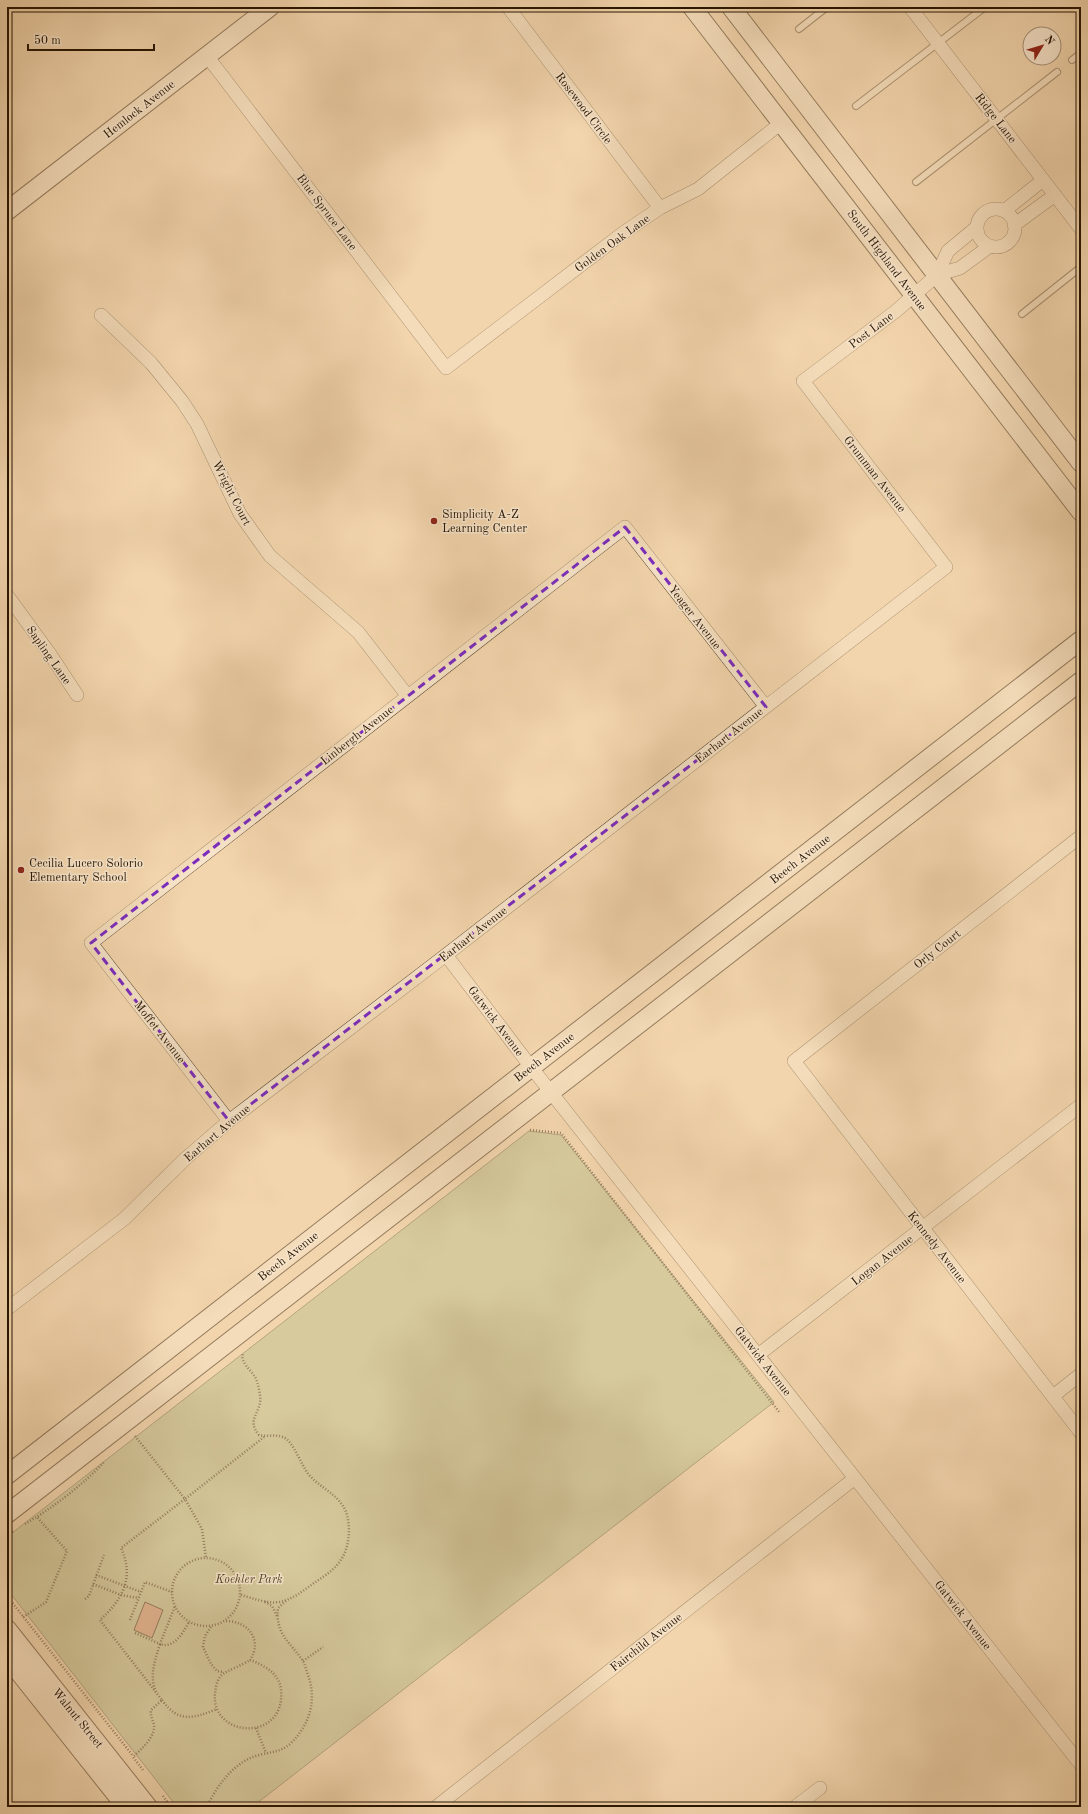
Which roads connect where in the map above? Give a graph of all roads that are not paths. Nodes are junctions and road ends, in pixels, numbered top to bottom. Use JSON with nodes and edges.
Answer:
{"nodes":[{"id":1,"x":270,"y":7,"type":"edge"},
{"id":2,"x":508,"y":7,"type":"edge"},
{"id":3,"x":692,"y":7,"type":"edge"},
{"id":4,"x":731,"y":7,"type":"edge"},
{"id":5,"x":827,"y":7,"type":"edge"},
{"id":6,"x":910,"y":7,"type":"edge"},
{"id":7,"x":985,"y":7,"type":"edge"},
{"id":8,"x":799,"y":29,"type":"dead end"},
{"id":9,"x":938,"y":43,"type":"junction"},
{"id":10,"x":1081,"y":53,"type":"edge"},
{"id":11,"x":207,"y":56,"type":"junction"},
{"id":12,"x":1072,"y":60,"type":"dead end"},
{"id":13,"x":1057,"y":72,"type":"dead end"},
{"id":14,"x":856,"y":106,"type":"dead end"},
{"id":15,"x":997,"y":120,"type":"junction"},
{"id":16,"x":781,"y":123,"type":"junction"},
{"id":17,"x":1043,"y":180,"type":"junction"},
{"id":18,"x":916,"y":182,"type":"dead end"},
{"id":19,"x":1055,"y":195,"type":"junction"},
{"id":20,"x":660,"y":208,"type":"junction"},
{"id":21,"x":7,"y":211,"type":"edge"},
{"id":22,"x":1004,"y":211,"type":"junction"},
{"id":23,"x":1014,"y":225,"type":"junction"},
{"id":24,"x":977,"y":227,"type":"junction"},
{"id":25,"x":1081,"y":229,"type":"edge"},
{"id":26,"x":990,"y":246,"type":"junction"},
{"id":27,"x":1081,"y":267,"type":"edge"},
{"id":28,"x":937,"y":276,"type":"junction"},
{"id":29,"x":914,"y":296,"type":"junction"},
{"id":30,"x":1022,"y":314,"type":"dead end"},
{"id":31,"x":101,"y":315,"type":"dead end"},
{"id":32,"x":446,"y":368,"type":"joint"},
{"id":33,"x":803,"y":381,"type":"joint"},
{"id":34,"x":1081,"y":463,"type":"edge"},
{"id":35,"x":1081,"y":512,"type":"edge"},
{"id":36,"x":625,"y":527,"type":"joint"},
{"id":37,"x":946,"y":566,"type":"joint"},
{"id":38,"x":7,"y":595,"type":"edge"},
{"id":39,"x":1081,"y":640,"type":"edge"},
{"id":40,"x":1081,"y":680,"type":"edge"},
{"id":41,"x":77,"y":695,"type":"dead end"},
{"id":42,"x":407,"y":695,"type":"junction"},
{"id":43,"x":766,"y":707,"type":"junction"},
{"id":44,"x":1081,"y":836,"type":"edge"},
{"id":45,"x":91,"y":943,"type":"joint"},
{"id":46,"x":446,"y":956,"type":"junction"},
{"id":47,"x":794,"y":1061,"type":"joint"},
{"id":48,"x":531,"y":1067,"type":"junction"},
{"id":49,"x":551,"y":1091,"type":"junction"},
{"id":50,"x":1081,"y":1105,"type":"edge"},
{"id":51,"x":229,"y":1121,"type":"junction"},
{"id":52,"x":922,"y":1229,"type":"junction"},
{"id":53,"x":7,"y":1309,"type":"edge"},
{"id":54,"x":758,"y":1355,"type":"junction"},
{"id":55,"x":1081,"y":1374,"type":"edge"},
{"id":56,"x":1053,"y":1396,"type":"junction"},
{"id":57,"x":1081,"y":1433,"type":"edge"},
{"id":58,"x":7,"y":1475,"type":"edge"},
{"id":59,"x":856,"y":1478,"type":"junction"},
{"id":60,"x":7,"y":1514,"type":"edge"},
{"id":61,"x":7,"y":1629,"type":"edge"},
{"id":62,"x":7,"y":1657,"type":"edge"},
{"id":63,"x":1081,"y":1765,"type":"edge"},
{"id":64,"x":820,"y":1788,"type":"dead end"},
{"id":65,"x":126,"y":1807,"type":"edge"},
{"id":66,"x":148,"y":1807,"type":"edge"},
{"id":67,"x":436,"y":1807,"type":"edge"},
{"id":68,"x":795,"y":1807,"type":"edge"}],
"edges":[{"from":1,"to":11,"type":"main road","name":"Hemlock Avenue"},
{"from":2,"to":20,"type":"street","name":"Rosewood Circle"},
{"from":3,"to":16,"type":"main road","name":"South Highland Avenue"},
{"from":4,"to":28,"type":"main road"},
{"from":5,"to":8,"type":"lane"},
{"from":6,"to":9,"type":"street","name":"Ridge Lane"},
{"from":7,"to":9,"type":"lane"},
{"from":9,"to":14,"type":"lane"},
{"from":9,"to":15,"type":"street","name":"Ridge Lane"},
{"from":10,"to":12,"type":"lane"},
{"from":11,"to":21,"type":"main road","name":"Hemlock Avenue"},
{"from":11,"to":32,"type":"street","name":"Blue Spruce Lane"},
{"from":13,"to":15,"type":"lane"},
{"from":15,"to":17,"type":"street","name":"Ridge Lane"},
{"from":15,"to":18,"type":"lane"},
{"from":16,"to":20,"type":"street","name":"Golden Oak Lane"},
{"from":16,"to":29,"type":"main road","name":"South Highland Avenue"},
{"from":17,"to":19,"type":"street","name":"Ridge Lane"},
{"from":17,"to":22,"type":"street"},
{"from":19,"to":23,"type":"street"},
{"from":19,"to":25,"type":"street","name":"Ridge Lane"},
{"from":20,"to":32,"type":"street","name":"Golden Oak Lane"},
{"from":22,"to":23,"type":"street"},
{"from":22,"to":24,"type":"street"},
{"from":23,"to":26,"type":"street"},
{"from":24,"to":26,"type":"street"},
{"from":24,"to":28,"type":"street"},
{"from":26,"to":28,"type":"street"},
{"from":27,"to":30,"type":"lane"},
{"from":28,"to":29,"type":"street","name":"Post Lane"},
{"from":28,"to":34,"type":"main road"},
{"from":29,"to":33,"type":"street","name":"Post Lane"},
{"from":29,"to":35,"type":"main road","name":"South Highland Avenue"},
{"from":31,"to":42,"type":"street","name":"Wright Court"},
{"from":33,"to":37,"type":"street","name":"Grumman Avenue"},
{"from":36,"to":42,"type":"street","name":"Linbergh Avenue"},
{"from":36,"to":43,"type":"street","name":"Yeager Avenue"},
{"from":37,"to":43,"type":"street","name":"Earhart Avenue"},
{"from":38,"to":41,"type":"street","name":"Sapling Lane"},
{"from":39,"to":48,"type":"main road","name":"Beech Avenue"},
{"from":40,"to":49,"type":"main road"},
{"from":42,"to":45,"type":"street","name":"Linbergh Avenue"},
{"from":43,"to":46,"type":"street","name":"Earhart Avenue"},
{"from":44,"to":47,"type":"street","name":"Orly Court"},
{"from":45,"to":51,"type":"street","name":"Moffet Avenue"},
{"from":46,"to":48,"type":"street","name":"Gatwick Avenue"},
{"from":46,"to":51,"type":"street","name":"Earhart Avenue"},
{"from":47,"to":52,"type":"street","name":"Kennedy Avenue"},
{"from":48,"to":49,"type":"street","name":"Gatwick Avenue"},
{"from":48,"to":58,"type":"main road","name":"Beech Avenue"},
{"from":49,"to":54,"type":"street","name":"Gatwick Avenue"},
{"from":49,"to":60,"type":"main road"},
{"from":50,"to":52,"type":"street","name":"Logan Avenue"},
{"from":51,"to":53,"type":"street","name":"Earhart Avenue"},
{"from":52,"to":54,"type":"street","name":"Logan Avenue"},
{"from":52,"to":56,"type":"street","name":"Kennedy Avenue"},
{"from":54,"to":59,"type":"street","name":"Gatwick Avenue"},
{"from":55,"to":56,"type":"street"},
{"from":56,"to":57,"type":"street","name":"Kennedy Avenue"},
{"from":59,"to":63,"type":"street","name":"Gatwick Avenue"},
{"from":59,"to":67,"type":"street","name":"Fairchild Avenue"},
{"from":61,"to":66,"type":"main road","name":"Walnut Street"},
{"from":62,"to":65,"type":"main road","name":"Walnut Street"},
{"from":64,"to":68,"type":"street"}]}
